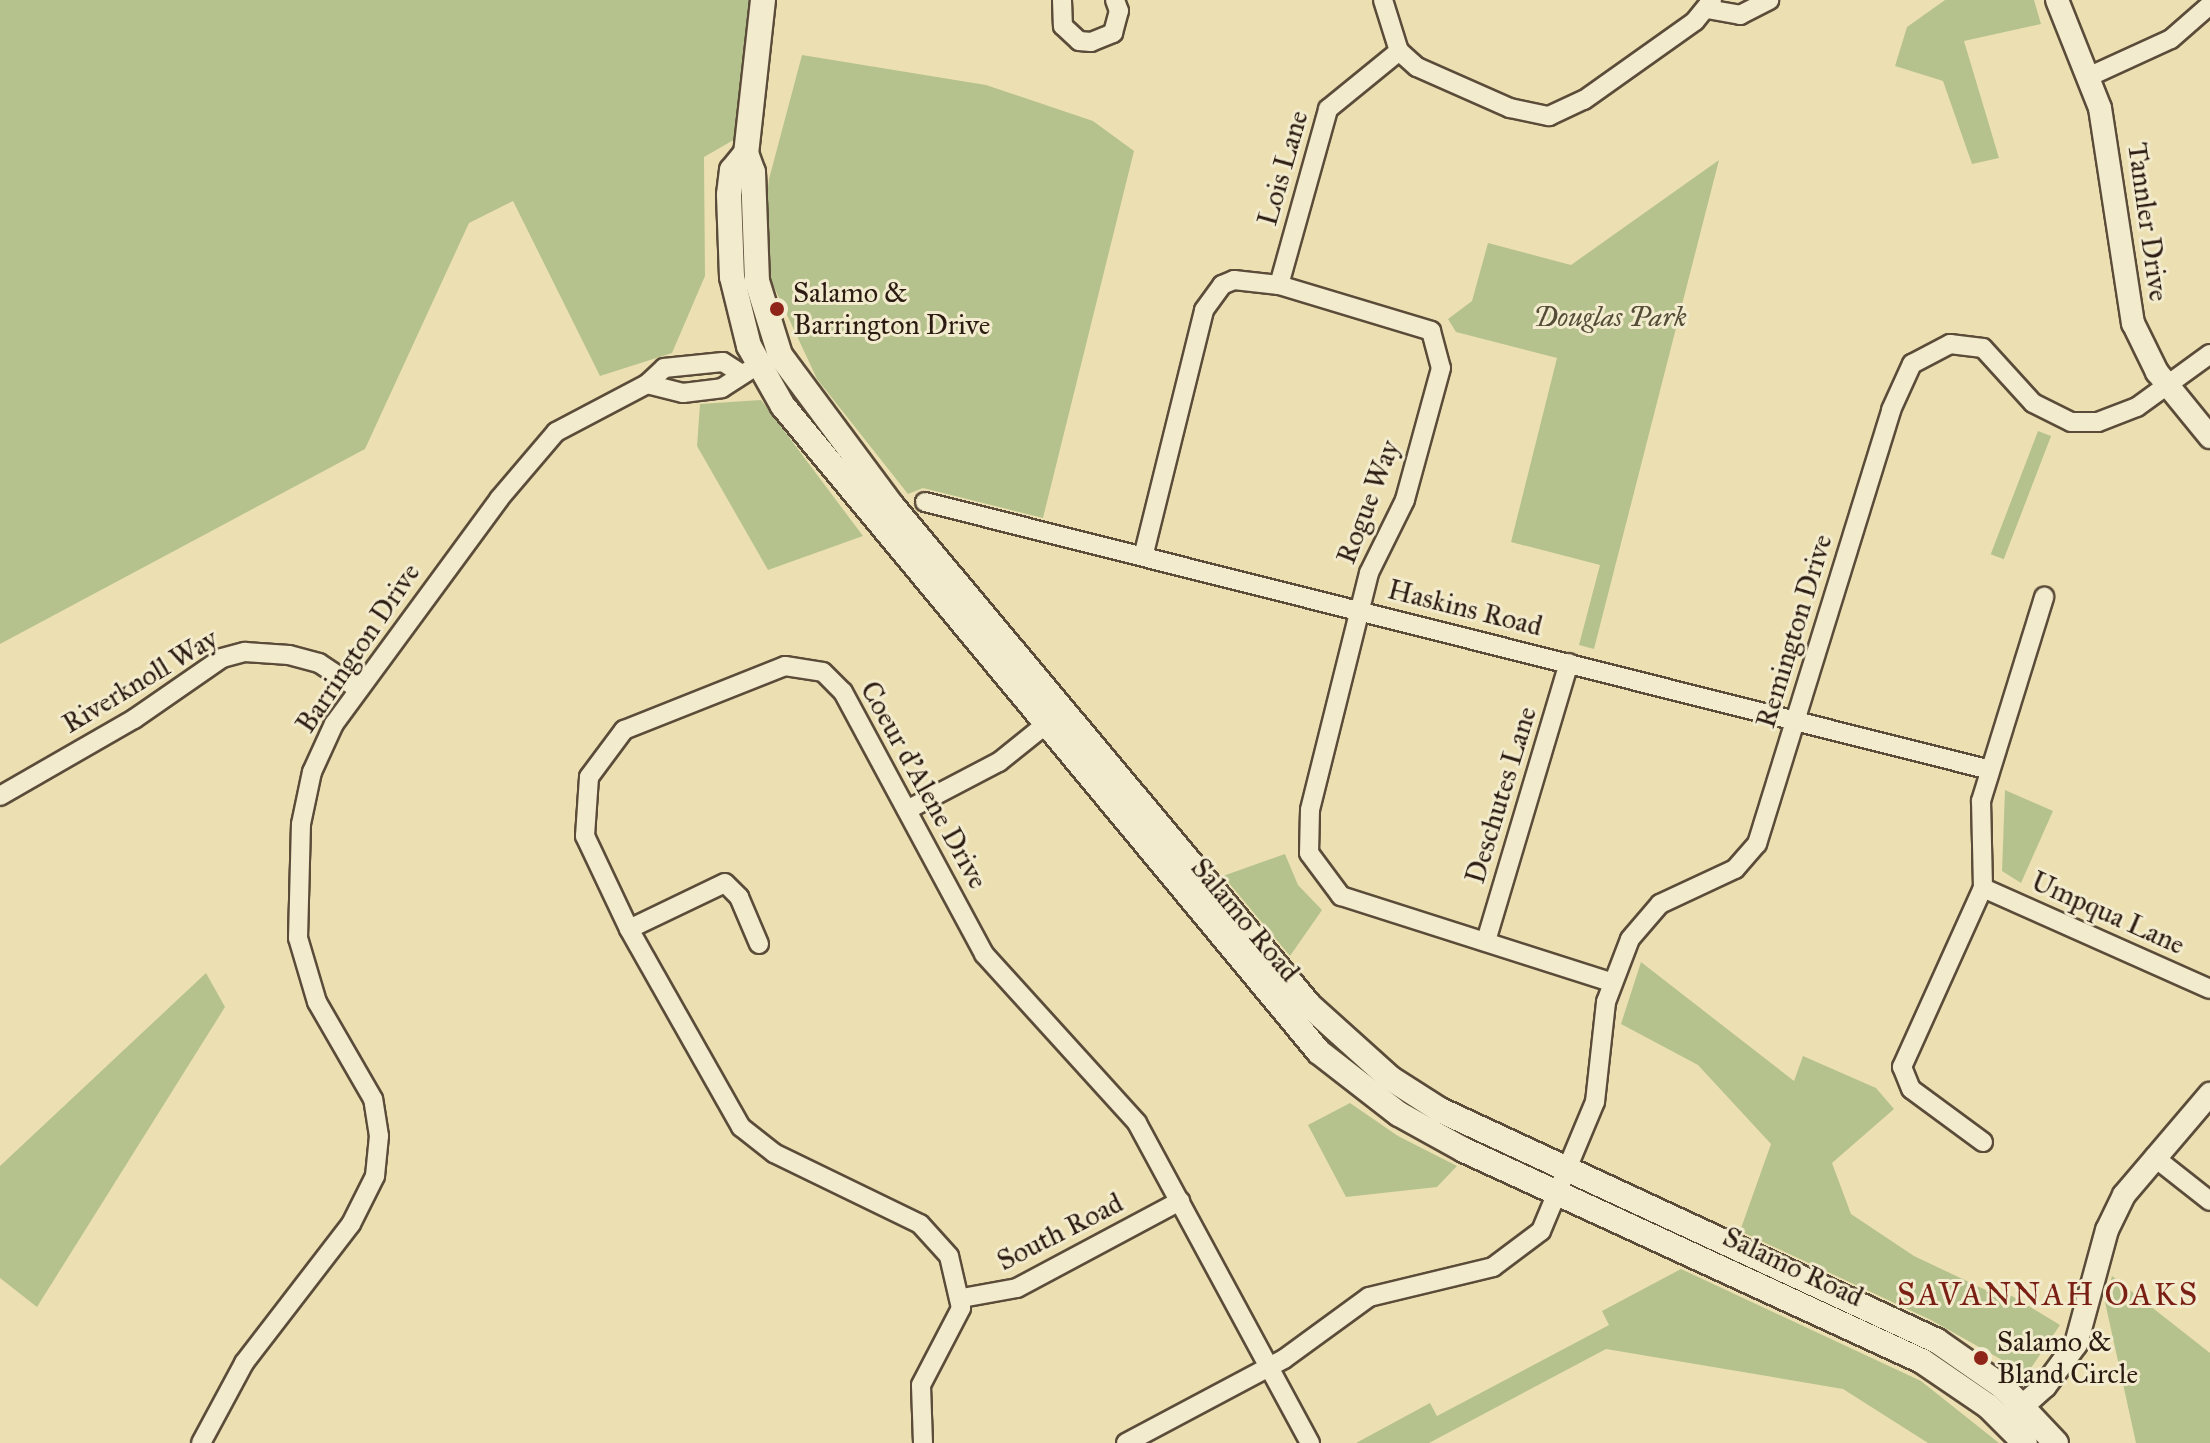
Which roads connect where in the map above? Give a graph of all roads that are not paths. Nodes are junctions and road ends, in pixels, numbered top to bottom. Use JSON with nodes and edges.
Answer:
{"nodes":[{"id":1,"x":763,"y":0,"type":"edge"},
{"id":2,"x":1062,"y":0,"type":"edge"},
{"id":3,"x":1115,"y":0,"type":"edge"},
{"id":4,"x":1383,"y":0,"type":"edge"},
{"id":5,"x":1769,"y":0,"type":"edge"},
{"id":6,"x":2057,"y":0,"type":"edge"},
{"id":7,"x":1710,"y":4,"type":"edge"},
{"id":8,"x":2210,"y":5,"type":"edge"},
{"id":9,"x":1399,"y":51,"type":"junction"},
{"id":10,"x":2088,"y":77,"type":"junction"},
{"id":11,"x":1279,"y":285,"type":"junction"},
{"id":12,"x":2210,"y":354,"type":"edge"},
{"id":13,"x":760,"y":365,"type":"junction"},
{"id":14,"x":647,"y":384,"type":"junction"},
{"id":15,"x":2166,"y":386,"type":"junction"},
{"id":16,"x":2210,"y":437,"type":"edge"},
{"id":17,"x":925,"y":502,"type":"dead end"},
{"id":18,"x":1144,"y":553,"type":"junction"},
{"id":19,"x":2044,"y":597,"type":"dead end"},
{"id":20,"x":1359,"y":610,"type":"junction"},
{"id":21,"x":1569,"y":663,"type":"junction"},
{"id":22,"x":358,"y":689,"type":"junction"},
{"id":23,"x":1055,"y":718,"type":"junction"},
{"id":24,"x":1796,"y":719,"type":"junction"},
{"id":25,"x":1990,"y":770,"type":"junction"},
{"id":26,"x":0,"y":796,"type":"edge"},
{"id":27,"x":907,"y":810,"type":"junction"},
{"id":28,"x":1983,"y":888,"type":"junction"},
{"id":29,"x":629,"y":929,"type":"junction"},
{"id":30,"x":1486,"y":941,"type":"junction"},
{"id":31,"x":759,"y":944,"type":"dead end"},
{"id":32,"x":1611,"y":982,"type":"junction"},
{"id":33,"x":2210,"y":989,"type":"edge"},
{"id":34,"x":2210,"y":1094,"type":"edge"},
{"id":35,"x":1983,"y":1142,"type":"dead end"},
{"id":36,"x":2154,"y":1157,"type":"junction"},
{"id":37,"x":1568,"y":1170,"type":"junction"},
{"id":38,"x":1559,"y":1194,"type":"junction"},
{"id":39,"x":1180,"y":1201,"type":"junction"},
{"id":40,"x":2210,"y":1201,"type":"edge"},
{"id":41,"x":962,"y":1298,"type":"junction"},
{"id":42,"x":1269,"y":1367,"type":"junction"},
{"id":43,"x":2024,"y":1405,"type":"junction"},
{"id":44,"x":2005,"y":1422,"type":"junction"},
{"id":45,"x":201,"y":1443,"type":"edge"},
{"id":46,"x":923,"y":1443,"type":"edge"},
{"id":47,"x":1126,"y":1443,"type":"edge"},
{"id":48,"x":1310,"y":1443,"type":"edge"},
{"id":49,"x":2025,"y":1443,"type":"edge"},
{"id":50,"x":2056,"y":1443,"type":"edge"}],
"edges":[{"from":1,"to":13,"type":"main road","name":"Salamo Road"},
{"from":2,"to":3,"type":"street"},
{"from":4,"to":9,"type":"street"},
{"from":5,"to":7,"type":"street"},
{"from":6,"to":10,"type":"street","name":"Tannler Drive"},
{"from":7,"to":9,"type":"street"},
{"from":8,"to":10,"type":"street"},
{"from":9,"to":11,"type":"street","name":"Lois Lane"},
{"from":10,"to":15,"type":"street","name":"Tannler Drive"},
{"from":11,"to":18,"type":"street","name":"Rogue Way"},
{"from":11,"to":20,"type":"street","name":"Rogue Way"},
{"from":12,"to":15,"type":"street","name":"Remington Drive"},
{"from":13,"to":14,"type":"street","name":"Barrington Drive"},
{"from":13,"to":14,"type":"street"},
{"from":13,"to":23,"type":"main road","name":"Salamo Road"},
{"from":14,"to":22,"type":"street","name":"Barrington Drive"},
{"from":15,"to":16,"type":"street","name":"Tannler Drive"},
{"from":15,"to":24,"type":"street","name":"Remington Drive"},
{"from":17,"to":18,"type":"street","name":"Haskins Road"},
{"from":18,"to":20,"type":"street","name":"Haskins Road"},
{"from":19,"to":25,"type":"street"},
{"from":20,"to":21,"type":"street","name":"Haskins Road"},
{"from":20,"to":30,"type":"street","name":"Rogue Way"},
{"from":21,"to":24,"type":"street","name":"Haskins Road"},
{"from":21,"to":30,"type":"street","name":"Deschutes Lane"},
{"from":22,"to":26,"type":"street","name":"Riverknoll Way"},
{"from":22,"to":45,"type":"street","name":"Barrington Drive"},
{"from":23,"to":27,"type":"street"},
{"from":23,"to":37,"type":"main road","name":"Salamo Road"},
{"from":23,"to":38,"type":"main road","name":"Salamo Road"},
{"from":24,"to":25,"type":"street","name":"Haskins Road"},
{"from":24,"to":32,"type":"street","name":"Remington Drive"},
{"from":25,"to":28,"type":"street"},
{"from":27,"to":29,"type":"street","name":"Coeur d'Alene Drive"},
{"from":27,"to":39,"type":"street","name":"Coeur d'Alene Drive"},
{"from":28,"to":33,"type":"street","name":"Umpqua Lane"},
{"from":28,"to":35,"type":"street"},
{"from":29,"to":31,"type":"street"},
{"from":29,"to":41,"type":"street","name":"Coeur d'Alene Drive"},
{"from":30,"to":32,"type":"street","name":"Rogue Way"},
{"from":32,"to":37,"type":"street","name":"Remington Drive"},
{"from":34,"to":36,"type":"street"},
{"from":36,"to":40,"type":"street"},
{"from":36,"to":43,"type":"street"},
{"from":37,"to":38,"type":"street","name":"Remington Drive"},
{"from":37,"to":43,"type":"main road","name":"Salamo Road"},
{"from":38,"to":42,"type":"street","name":"Remington Drive"},
{"from":38,"to":44,"type":"main road","name":"Salamo Road"},
{"from":39,"to":41,"type":"street","name":"South Road"},
{"from":39,"to":42,"type":"street","name":"Coeur d'Alene Drive"},
{"from":41,"to":46,"type":"street"},
{"from":42,"to":47,"type":"street","name":"Remington Drive"},
{"from":42,"to":48,"type":"street","name":"Coeur d'Alene Drive"},
{"from":43,"to":44,"type":"street"},
{"from":43,"to":50,"type":"main road","name":"Salamo Road"},
{"from":44,"to":49,"type":"main road","name":"Salamo Road"}]}
